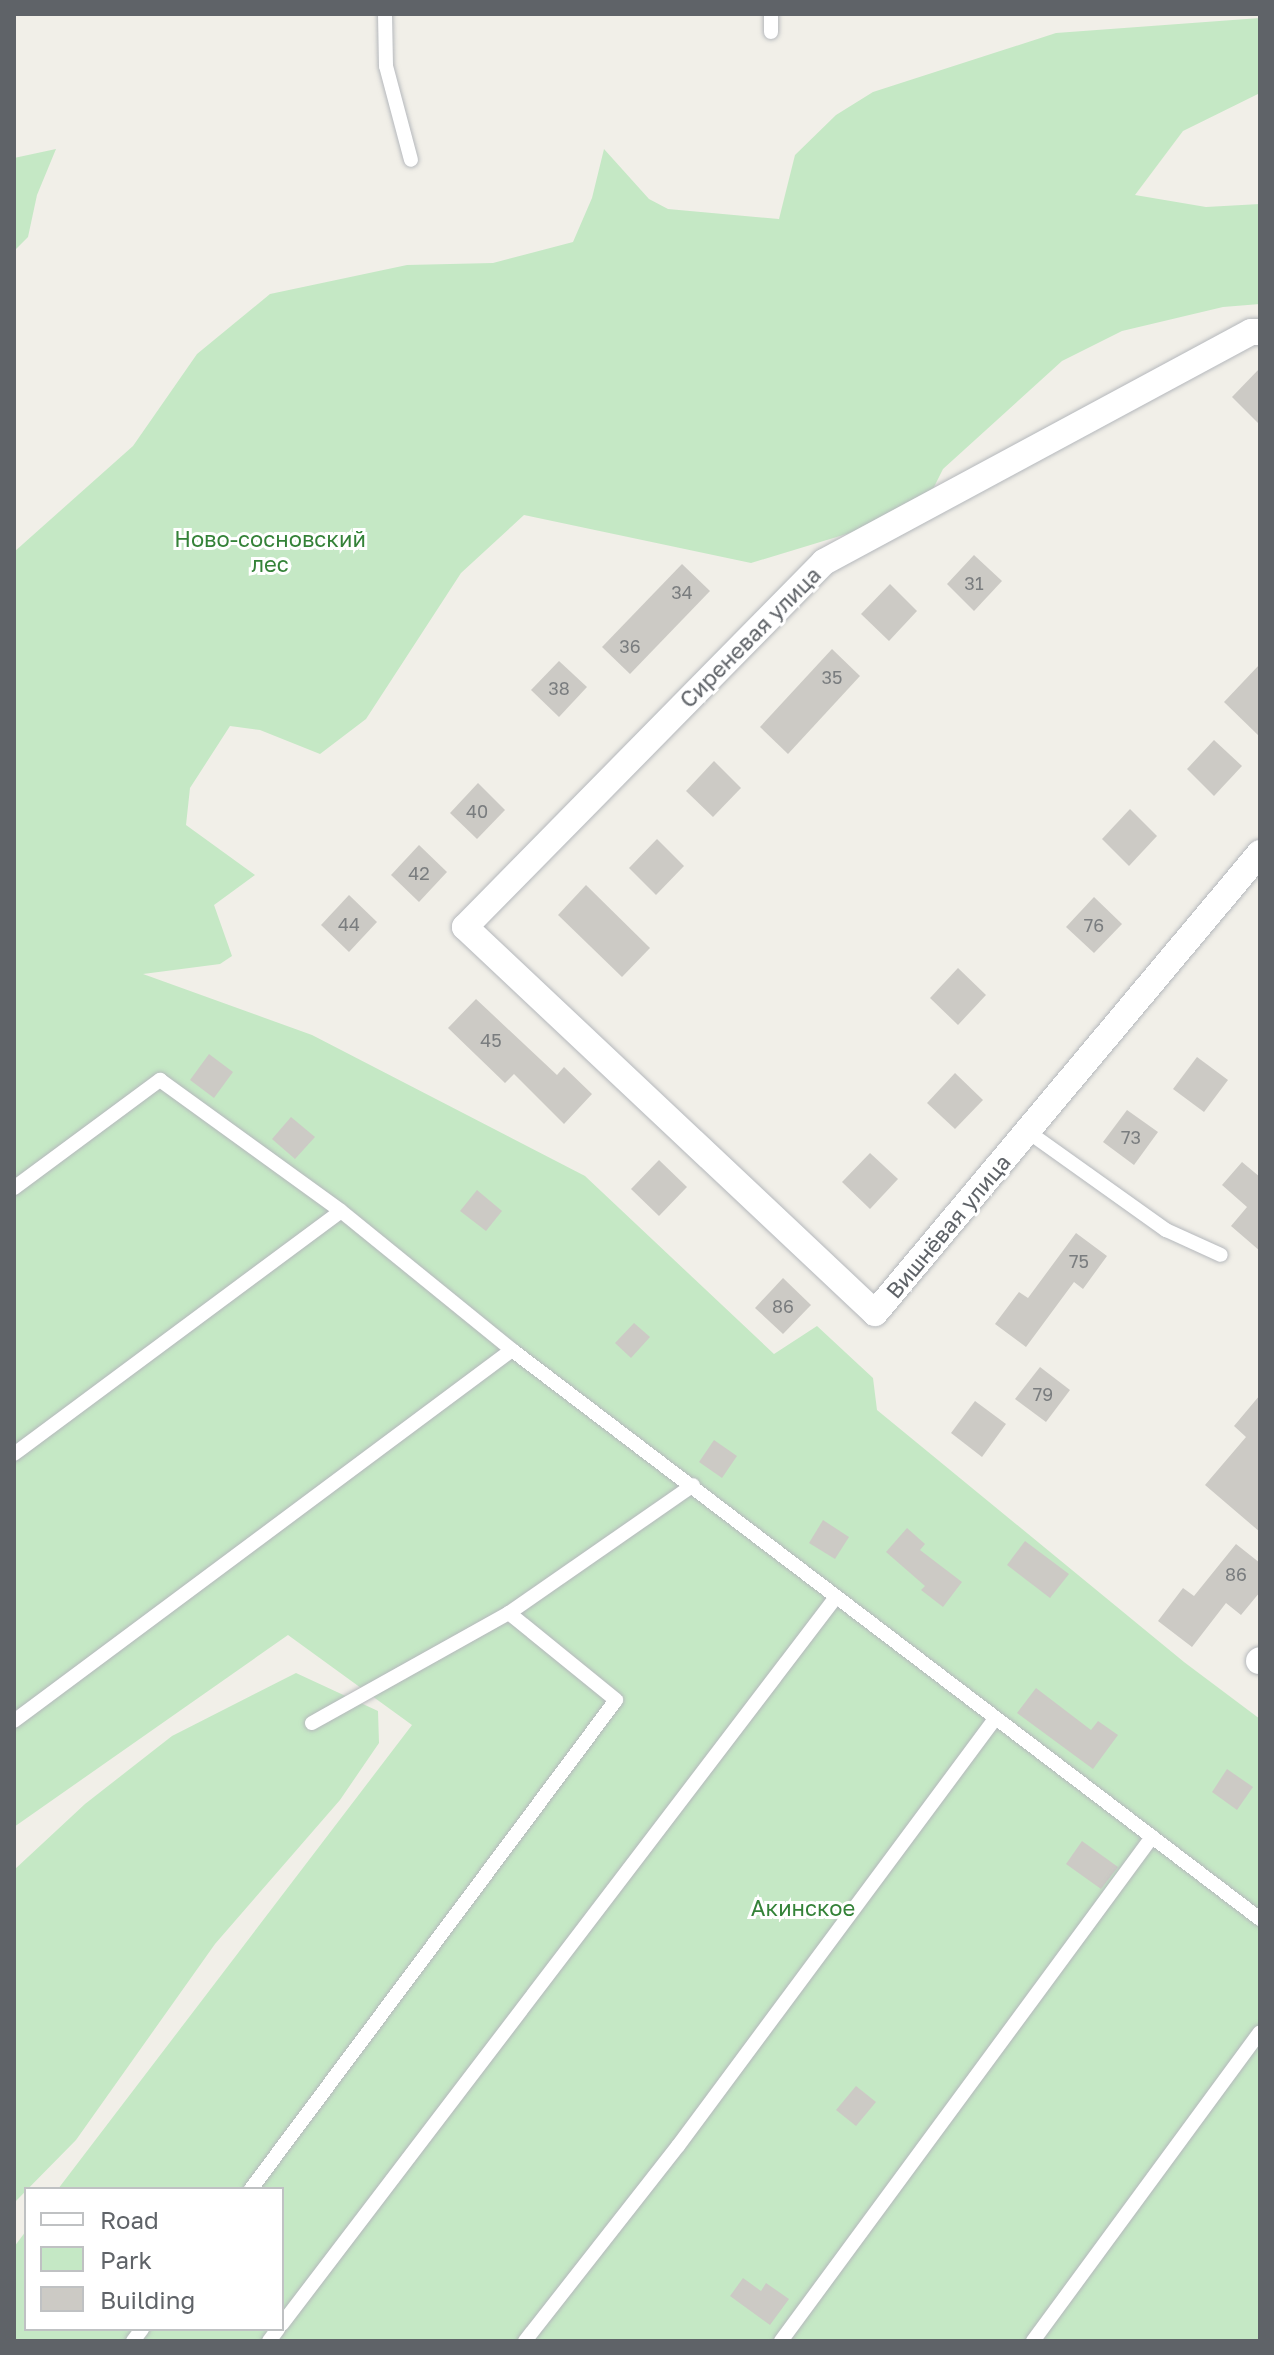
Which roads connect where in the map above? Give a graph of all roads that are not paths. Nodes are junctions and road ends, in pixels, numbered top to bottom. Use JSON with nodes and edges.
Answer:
{"nodes":[{"id":1,"x":385,"y":14,"type":"edge"},
{"id":2,"x":771,"y":14,"type":"edge"},
{"id":3,"x":771,"y":32,"type":"dead end"},
{"id":4,"x":411,"y":160,"type":"dead end"},
{"id":5,"x":1260,"y":332,"type":"edge"},
{"id":6,"x":1260,"y":853,"type":"edge"},
{"id":7,"x":465,"y":927,"type":"joint"},
{"id":8,"x":1027,"y":1131,"type":"junction"},
{"id":9,"x":14,"y":1188,"type":"edge"},
{"id":10,"x":341,"y":1211,"type":"junction"},
{"id":11,"x":1221,"y":1255,"type":"dead end"},
{"id":12,"x":512,"y":1350,"type":"junction"},
{"id":13,"x":14,"y":1454,"type":"edge"},
{"id":14,"x":693,"y":1485,"type":"junction"},
{"id":15,"x":836,"y":1597,"type":"junction"},
{"id":16,"x":509,"y":1613,"type":"junction"},
{"id":17,"x":994,"y":1720,"type":"junction"},
{"id":18,"x":14,"y":1721,"type":"edge"},
{"id":19,"x":312,"y":1723,"type":"dead end"},
{"id":20,"x":1152,"y":1837,"type":"junction"},
{"id":21,"x":1260,"y":1919,"type":"edge"},
{"id":22,"x":1260,"y":2032,"type":"edge"},
{"id":23,"x":252,"y":2187,"type":"edge"},
{"id":24,"x":284,"y":2321,"type":"edge"},
{"id":25,"x":525,"y":2341,"type":"edge"},
{"id":26,"x":781,"y":2341,"type":"edge"},
{"id":27,"x":1033,"y":2341,"type":"edge"}],
"edges":[{"from":1,"to":4,"type":"lane"},
{"from":2,"to":3,"type":"lane"},
{"from":5,"to":7,"type":"street","name":"Сиреневая улица"},
{"from":6,"to":8,"type":"street","name":"Вишнёвая улица"},
{"from":7,"to":8,"type":"street","name":"Вишнёвая улица"},
{"from":8,"to":11,"type":"lane"},
{"from":9,"to":10,"type":"lane"},
{"from":10,"to":12,"type":"lane"},
{"from":10,"to":13,"type":"lane"},
{"from":12,"to":14,"type":"lane"},
{"from":12,"to":18,"type":"lane"},
{"from":14,"to":15,"type":"lane"},
{"from":14,"to":16,"type":"lane"},
{"from":15,"to":17,"type":"lane"},
{"from":15,"to":24,"type":"lane"},
{"from":16,"to":19,"type":"lane"},
{"from":16,"to":23,"type":"lane"},
{"from":17,"to":20,"type":"lane"},
{"from":17,"to":25,"type":"lane"},
{"from":20,"to":21,"type":"lane"},
{"from":20,"to":26,"type":"lane"},
{"from":22,"to":27,"type":"lane"}]}
